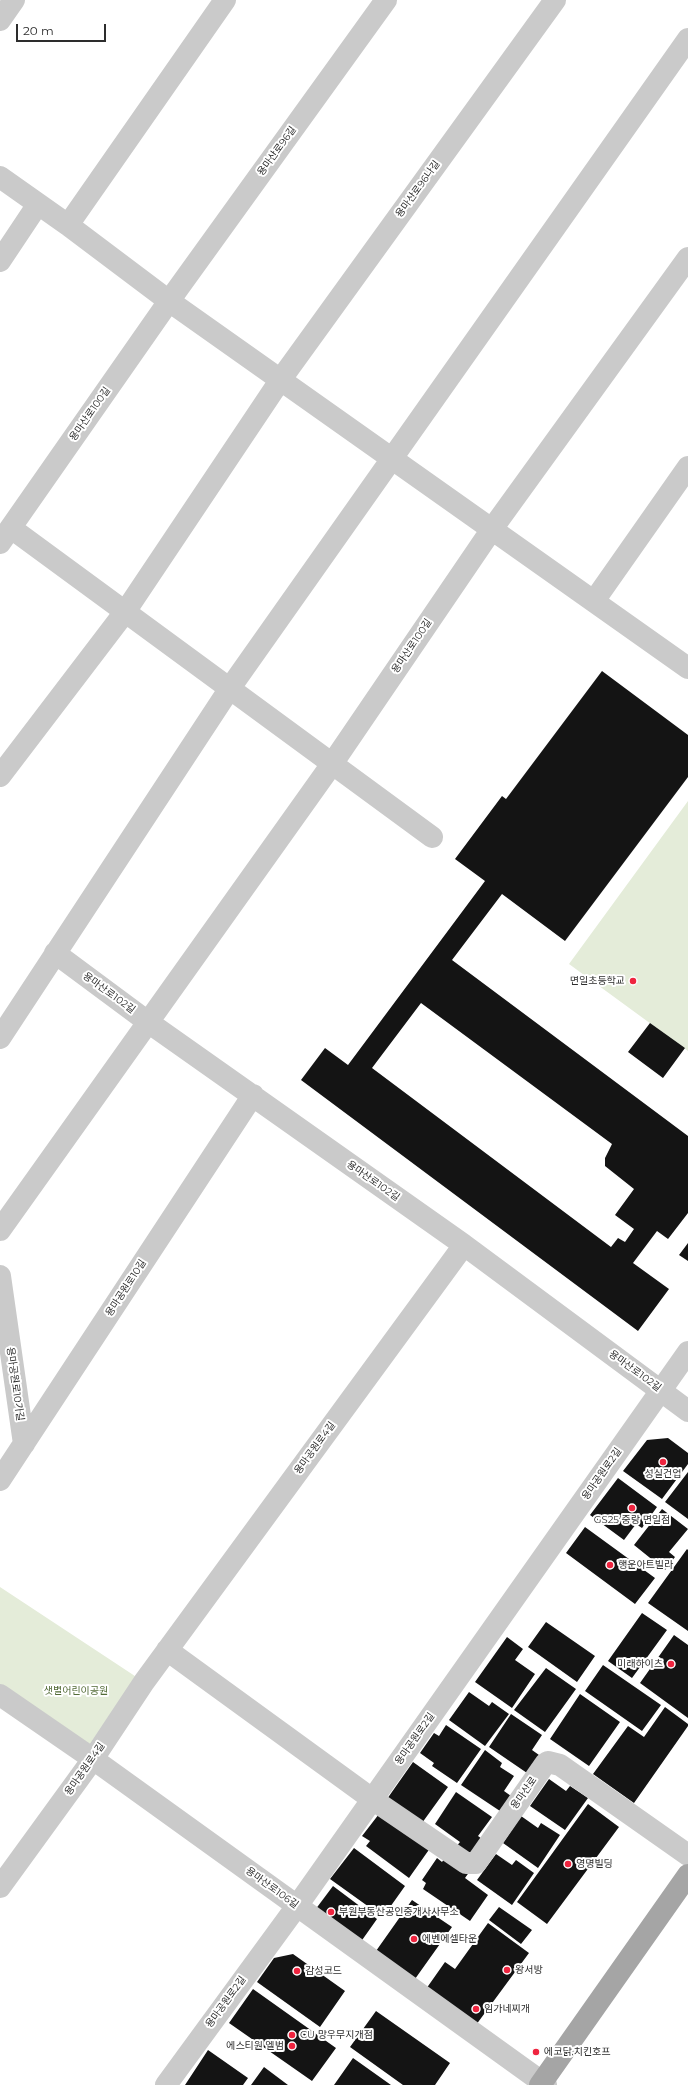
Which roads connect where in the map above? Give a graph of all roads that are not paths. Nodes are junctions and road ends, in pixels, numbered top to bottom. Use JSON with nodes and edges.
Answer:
{"nodes":[{"id":1,"x":14,"y":0,"type":"edge"},
{"id":2,"x":225,"y":0,"type":"edge"},
{"id":3,"x":386,"y":0,"type":"edge"},
{"id":4,"x":555,"y":0,"type":"edge"},
{"id":5,"x":0,"y":20,"type":"edge"},
{"id":6,"x":688,"y":39,"type":"edge"},
{"id":7,"x":0,"y":177,"type":"edge"},
{"id":8,"x":38,"y":204,"type":"junction"},
{"id":9,"x":68,"y":225,"type":"junction"},
{"id":10,"x":688,"y":258,"type":"edge"},
{"id":11,"x":0,"y":261,"type":"edge"},
{"id":12,"x":169,"y":301,"type":"junction"},
{"id":13,"x":281,"y":379,"type":"junction"},
{"id":14,"x":393,"y":459,"type":"junction"},
{"id":15,"x":688,"y":467,"type":"edge"},
{"id":16,"x":492,"y":529,"type":"junction"},
{"id":17,"x":5,"y":536,"type":"edge"},
{"id":18,"x":594,"y":601,"type":"junction"},
{"id":19,"x":125,"y":612,"type":"junction"},
{"id":20,"x":688,"y":668,"type":"edge"},
{"id":21,"x":230,"y":688,"type":"junction"},
{"id":22,"x":332,"y":764,"type":"junction"},
{"id":23,"x":0,"y":776,"type":"edge"},
{"id":24,"x":432,"y":836,"type":"dead end"},
{"id":25,"x":56,"y":953,"type":"junction"},
{"id":26,"x":148,"y":1022,"type":"junction"},
{"id":27,"x":0,"y":1038,"type":"edge"},
{"id":28,"x":253,"y":1095,"type":"junction"},
{"id":29,"x":0,"y":1230,"type":"edge"},
{"id":30,"x":464,"y":1246,"type":"junction"},
{"id":31,"x":0,"y":1276,"type":"edge"},
{"id":32,"x":688,"y":1352,"type":"edge"},
{"id":33,"x":661,"y":1390,"type":"junction"},
{"id":34,"x":688,"y":1411,"type":"edge"},
{"id":35,"x":24,"y":1444,"type":"junction"},
{"id":36,"x":0,"y":1480,"type":"edge"},
{"id":37,"x":167,"y":1650,"type":"junction"},
{"id":38,"x":0,"y":1695,"type":"edge"},
{"id":39,"x":93,"y":1759,"type":"junction"},
{"id":40,"x":372,"y":1799,"type":"junction"},
{"id":41,"x":688,"y":1855,"type":"edge"},
{"id":42,"x":688,"y":1875,"type":"edge"},
{"id":43,"x":0,"y":1887,"type":"edge"},
{"id":44,"x":297,"y":1906,"type":"junction"},
{"id":45,"x":543,"y":2084,"type":"edge"},
{"id":46,"x":166,"y":2085,"type":"edge"}],
"edges":[{"from":1,"to":5,"type":"street"},
{"from":2,"to":9,"type":"street"},
{"from":3,"to":12,"type":"street","name":"용마산로96길"},
{"from":4,"to":13,"type":"street","name":"용마산로96나길"},
{"from":6,"to":14,"type":"street"},
{"from":7,"to":8,"type":"street"},
{"from":8,"to":9,"type":"street"},
{"from":8,"to":11,"type":"street"},
{"from":9,"to":12,"type":"street"},
{"from":10,"to":16,"type":"street","name":"용마산로100길"},
{"from":12,"to":13,"type":"street"},
{"from":12,"to":17,"type":"street","name":"용마산로100길"},
{"from":13,"to":14,"type":"street"},
{"from":13,"to":19,"type":"street"},
{"from":14,"to":16,"type":"street"},
{"from":14,"to":21,"type":"street"},
{"from":15,"to":18,"type":"street"},
{"from":16,"to":18,"type":"street"},
{"from":16,"to":22,"type":"street","name":"용마산로100길"},
{"from":17,"to":19,"type":"street","name":"용마산로100길"},
{"from":18,"to":20,"type":"street"},
{"from":19,"to":21,"type":"street","name":"용마산로100길"},
{"from":19,"to":23,"type":"street"},
{"from":21,"to":22,"type":"street","name":"용마산로100길"},
{"from":21,"to":25,"type":"street"},
{"from":22,"to":24,"type":"street","name":"용마산로100길"},
{"from":22,"to":26,"type":"street"},
{"from":25,"to":26,"type":"street","name":"용마산로102길"},
{"from":25,"to":27,"type":"street"},
{"from":26,"to":28,"type":"street","name":"용마산로102길"},
{"from":26,"to":29,"type":"street"},
{"from":28,"to":30,"type":"street","name":"용마산로102길"},
{"from":28,"to":35,"type":"street","name":"용마공원로10길"},
{"from":30,"to":33,"type":"street","name":"용마산로102길"},
{"from":30,"to":37,"type":"street","name":"용마공원로4길"},
{"from":31,"to":35,"type":"street","name":"용마공원로10가길"},
{"from":32,"to":33,"type":"street"},
{"from":33,"to":34,"type":"street","name":"용마산로102길"},
{"from":33,"to":40,"type":"street","name":"용마공원로2길"},
{"from":35,"to":36,"type":"street","name":"용마공원로10길"},
{"from":37,"to":39,"type":"street","name":"용마공원로4길"},
{"from":37,"to":40,"type":"street"},
{"from":38,"to":39,"type":"street","name":"용마산로106길"},
{"from":39,"to":43,"type":"street","name":"용마공원로4길"},
{"from":39,"to":44,"type":"street","name":"용마산로106길"},
{"from":40,"to":41,"type":"street","name":"용마산로"},
{"from":40,"to":44,"type":"street","name":"용마공원로2길"},
{"from":42,"to":45,"type":"main road"},
{"from":44,"to":45,"type":"street","name":"용마산로106길"},
{"from":44,"to":46,"type":"street","name":"용마공원로2길"}]}
